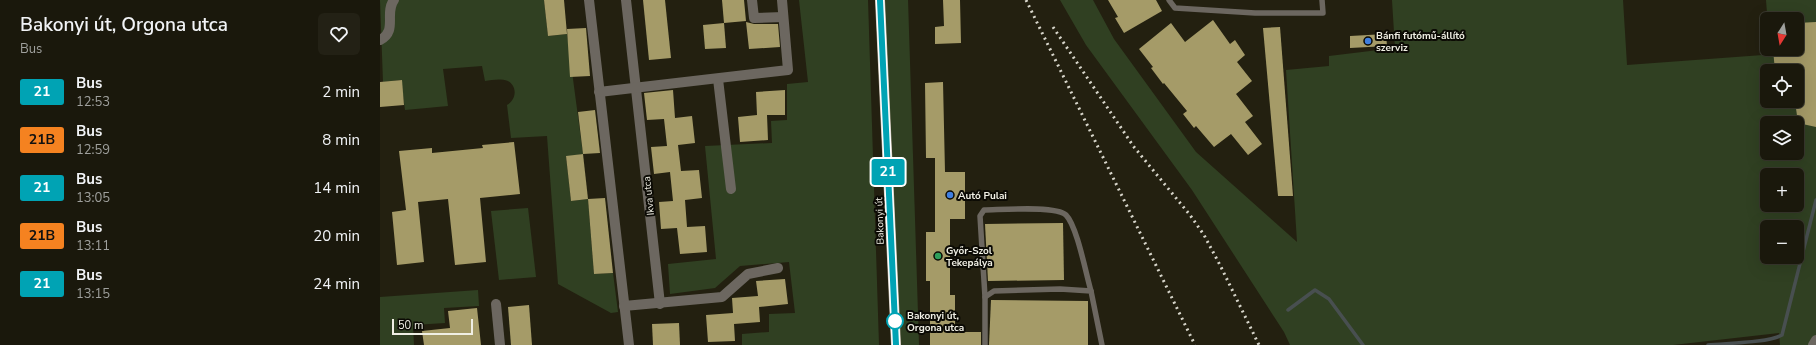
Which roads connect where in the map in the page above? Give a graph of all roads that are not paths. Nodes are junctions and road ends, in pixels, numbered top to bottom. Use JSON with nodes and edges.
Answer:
{"nodes":[{"id":1,"x":394,"y":0,"type":"edge"},
{"id":2,"x":589,"y":0,"type":"edge"},
{"id":3,"x":626,"y":0,"type":"edge"},
{"id":4,"x":752,"y":0,"type":"edge"},
{"id":5,"x":782,"y":0,"type":"edge"},
{"id":6,"x":880,"y":0,"type":"edge"},
{"id":7,"x":1169,"y":0,"type":"edge"},
{"id":8,"x":1322,"y":0,"type":"edge"},
{"id":9,"x":783,"y":17,"type":"junction"},
{"id":10,"x":380,"y":40,"type":"edge"},
{"id":11,"x":718,"y":79,"type":"junction"},
{"id":12,"x":636,"y":89,"type":"junction"},
{"id":13,"x":599,"y":92,"type":"junction"},
{"id":14,"x":730,"y":189,"type":"dead end"},
{"id":15,"x":778,"y":268,"type":"dead end"},
{"id":16,"x":1091,"y":291,"type":"junction"},
{"id":17,"x":985,"y":297,"type":"junction"},
{"id":18,"x":496,"y":304,"type":"dead end"},
{"id":19,"x":660,"y":304,"type":"junction"},
{"id":20,"x":624,"y":306,"type":"junction"},
{"id":21,"x":1816,"y":340,"type":"edge"},
{"id":22,"x":500,"y":345,"type":"edge"},
{"id":23,"x":629,"y":345,"type":"edge"},
{"id":24,"x":896,"y":345,"type":"edge"},
{"id":25,"x":985,"y":345,"type":"edge"},
{"id":26,"x":1102,"y":345,"type":"edge"},
{"id":27,"x":1813,"y":345,"type":"edge"}],
"edges":[{"from":1,"to":10,"type":"street"},
{"from":2,"to":13,"type":"street"},
{"from":3,"to":12,"type":"street","name":"Ikva utca"},
{"from":4,"to":9,"type":"street"},
{"from":5,"to":9,"type":"street"},
{"from":6,"to":24,"type":"main road","name":"Bakonyi út"},
{"from":7,"to":8,"type":"lane"},
{"from":9,"to":11,"type":"street"},
{"from":11,"to":12,"type":"street"},
{"from":11,"to":14,"type":"street"},
{"from":12,"to":13,"type":"street"},
{"from":12,"to":19,"type":"street","name":"Ikva utca"},
{"from":13,"to":20,"type":"street"},
{"from":15,"to":19,"type":"street"},
{"from":16,"to":17,"type":"lane"},
{"from":16,"to":17,"type":"lane"},
{"from":16,"to":26,"type":"lane"},
{"from":17,"to":25,"type":"lane"},
{"from":18,"to":22,"type":"street"},
{"from":19,"to":20,"type":"street"},
{"from":20,"to":23,"type":"street"},
{"from":21,"to":27,"type":"street"}]}
